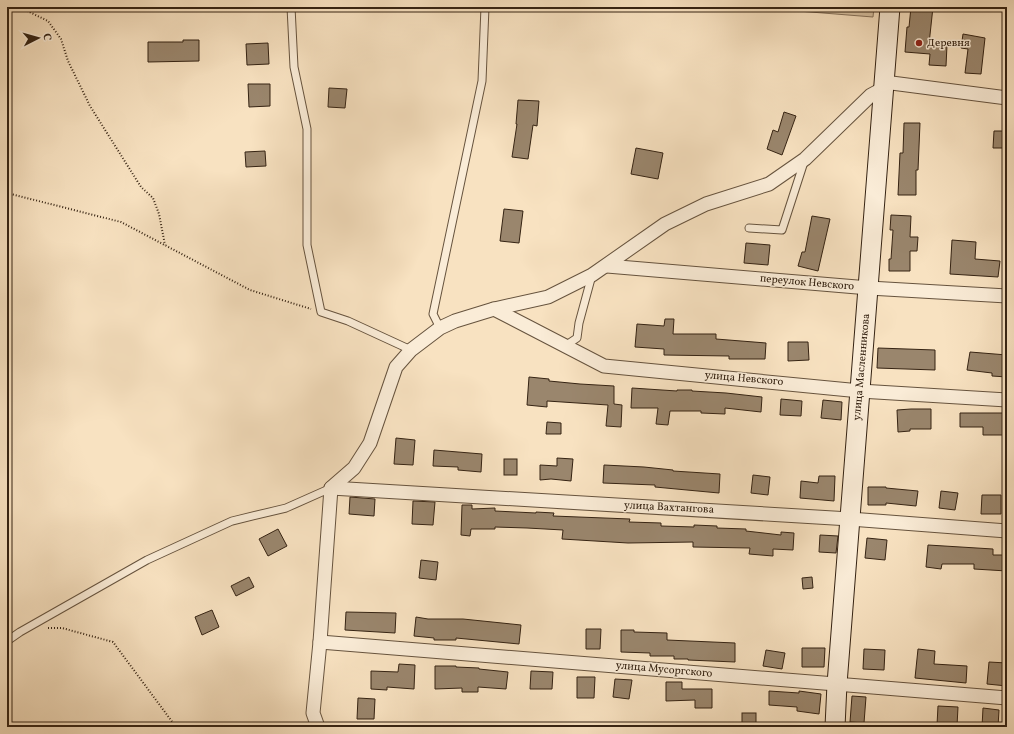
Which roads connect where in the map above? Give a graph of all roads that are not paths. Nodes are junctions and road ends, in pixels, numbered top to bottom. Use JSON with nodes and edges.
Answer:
{"nodes":[{"id":1,"x":291,"y":7,"type":"edge"},
{"id":2,"x":485,"y":7,"type":"edge"},
{"id":3,"x":890,"y":7,"type":"edge"},
{"id":4,"x":884,"y":85,"type":"junction"},
{"id":5,"x":1007,"y":98,"type":"edge"},
{"id":6,"x":804,"y":159,"type":"junction"},
{"id":7,"x":750,"y":228,"type":"dead end"},
{"id":8,"x":607,"y":266,"type":"junction"},
{"id":9,"x":592,"y":275,"type":"junction"},
{"id":10,"x":869,"y":288,"type":"junction"},
{"id":11,"x":1007,"y":296,"type":"edge"},
{"id":12,"x":494,"y":309,"type":"junction"},
{"id":13,"x":440,"y":328,"type":"junction"},
{"id":14,"x":565,"y":346,"type":"junction"},
{"id":15,"x":411,"y":350,"type":"junction"},
{"id":16,"x":860,"y":390,"type":"junction"},
{"id":17,"x":1007,"y":400,"type":"edge"},
{"id":18,"x":331,"y":488,"type":"junction"},
{"id":19,"x":850,"y":519,"type":"junction"},
{"id":20,"x":1007,"y":531,"type":"edge"},
{"id":21,"x":7,"y":641,"type":"edge"},
{"id":22,"x":320,"y":642,"type":"junction"},
{"id":23,"x":837,"y":684,"type":"junction"},
{"id":24,"x":1007,"y":698,"type":"edge"},
{"id":25,"x":318,"y":727,"type":"edge"},
{"id":26,"x":835,"y":727,"type":"edge"}],
"edges":[{"from":1,"to":15,"type":"lane"},
{"from":2,"to":13,"type":"lane"},
{"from":3,"to":4,"type":"street","name":"улица Масленникова"},
{"from":4,"to":5,"type":"street"},
{"from":4,"to":6,"type":"street"},
{"from":4,"to":10,"type":"street","name":"улица Масленникова"},
{"from":6,"to":7,"type":"lane"},
{"from":6,"to":8,"type":"street"},
{"from":8,"to":9,"type":"street"},
{"from":8,"to":10,"type":"street","name":"переулок Невского"},
{"from":9,"to":12,"type":"street"},
{"from":9,"to":14,"type":"lane"},
{"from":10,"to":11,"type":"street","name":"переулок Невского"},
{"from":10,"to":16,"type":"street","name":"улица Масленникова"},
{"from":12,"to":13,"type":"street"},
{"from":12,"to":14,"type":"street","name":"улица Невского"},
{"from":13,"to":15,"type":"street"},
{"from":14,"to":16,"type":"street","name":"улица Невского"},
{"from":15,"to":18,"type":"street"},
{"from":16,"to":17,"type":"street","name":"улица Невского"},
{"from":16,"to":19,"type":"street","name":"улица Масленникова"},
{"from":18,"to":19,"type":"street","name":"улица Вахтангова"},
{"from":18,"to":21,"type":"lane"},
{"from":18,"to":22,"type":"street"},
{"from":19,"to":20,"type":"street","name":"улица Вахтангова"},
{"from":19,"to":23,"type":"street","name":"улица Масленникова"},
{"from":22,"to":23,"type":"street","name":"улица Мусоргского"},
{"from":22,"to":25,"type":"street"},
{"from":23,"to":24,"type":"street","name":"улица Мусоргского"},
{"from":23,"to":26,"type":"street","name":"улица Масленникова"}]}
